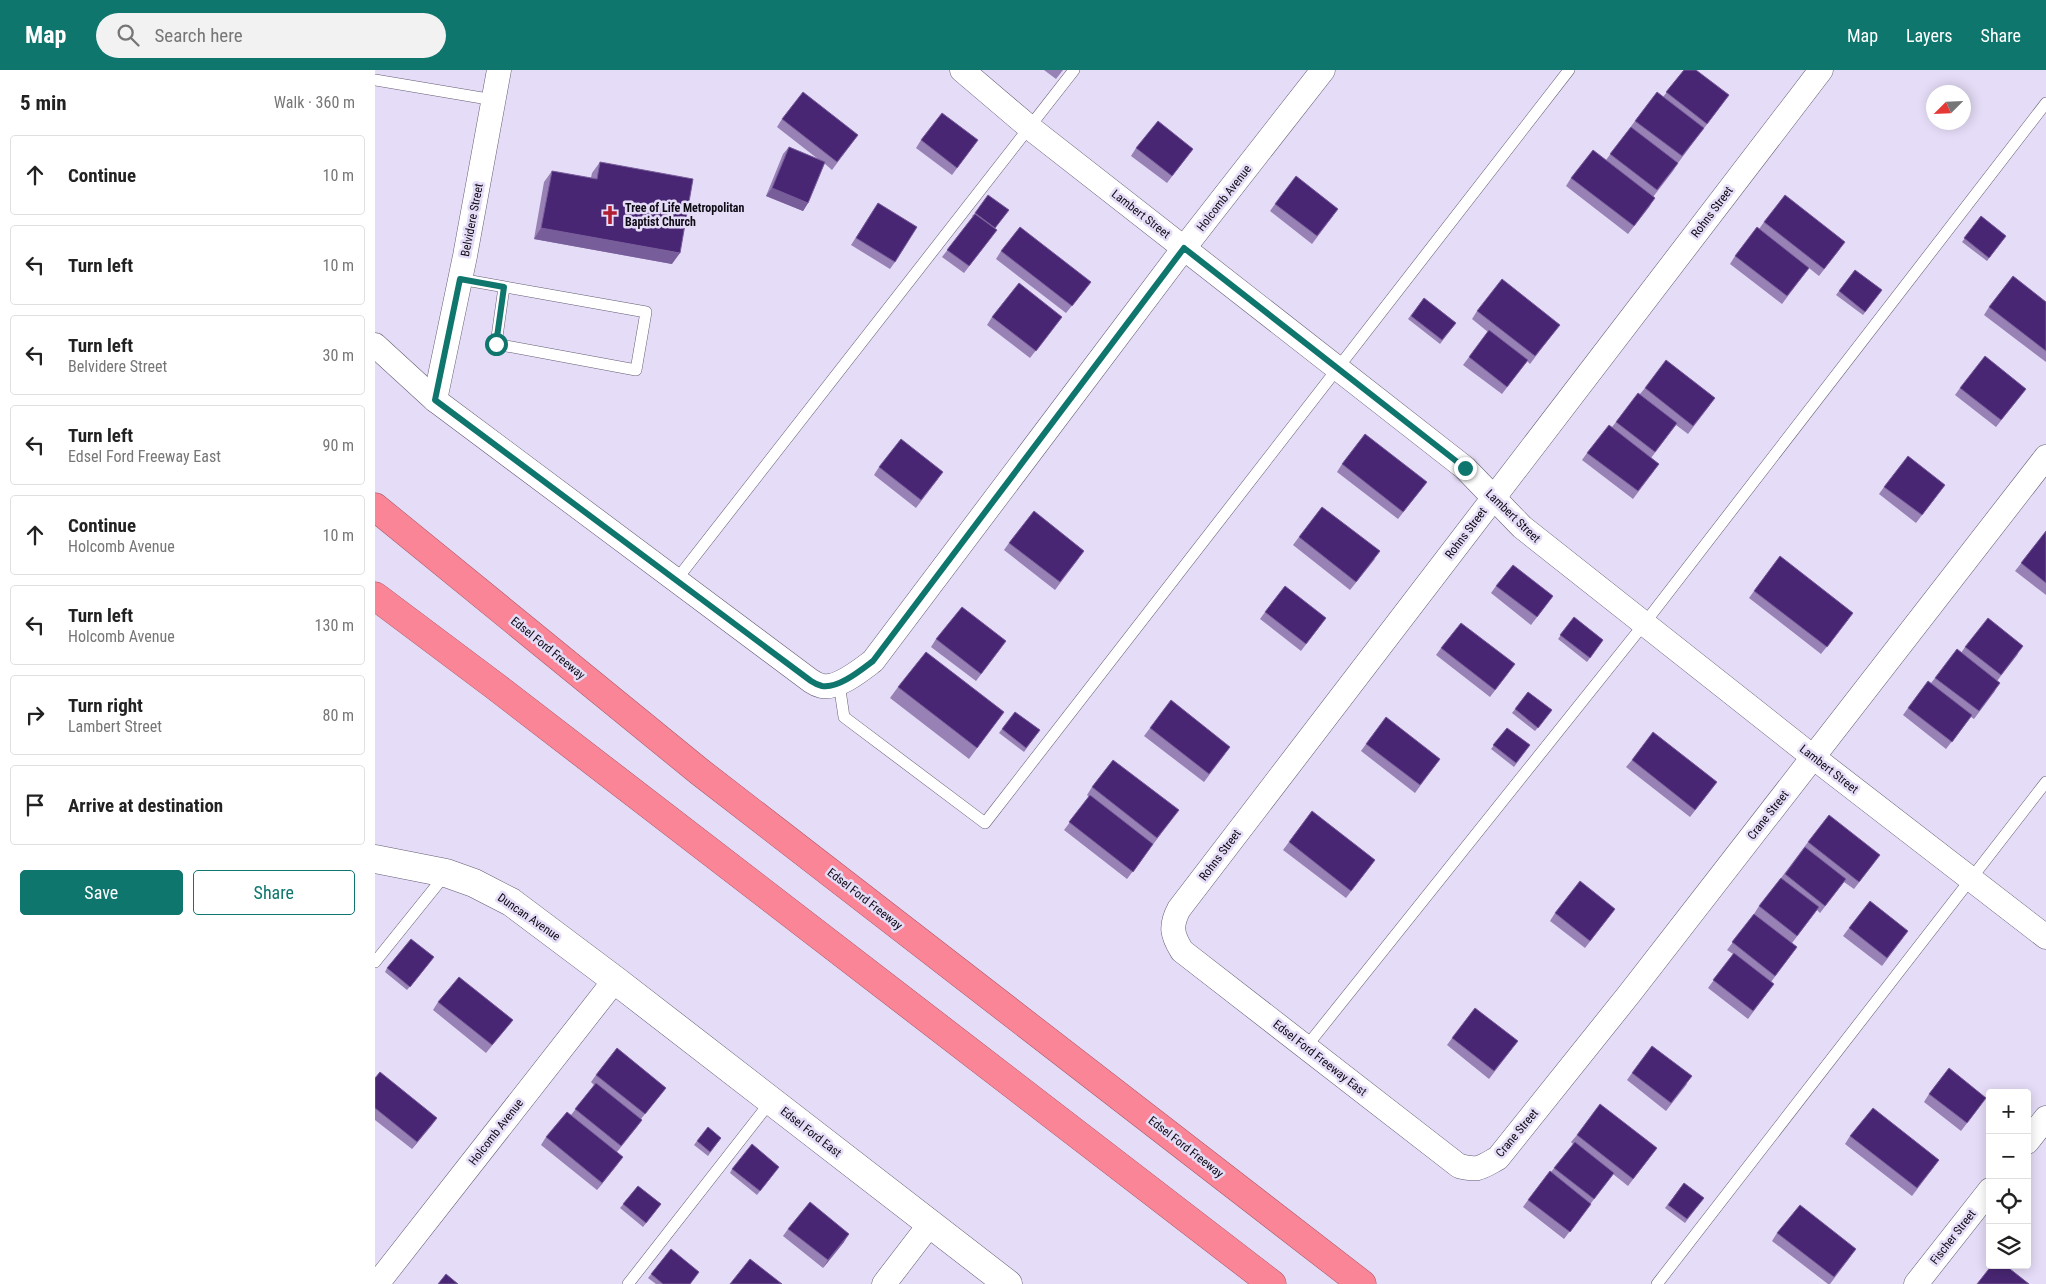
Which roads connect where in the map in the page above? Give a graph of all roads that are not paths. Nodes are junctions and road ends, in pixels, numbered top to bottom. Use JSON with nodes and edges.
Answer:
{"nodes":[{"id":1,"x":499,"y":70,"type":"edge"},
{"id":2,"x":962,"y":70,"type":"edge"},
{"id":3,"x":1074,"y":70,"type":"edge"},
{"id":4,"x":1323,"y":70,"type":"edge"},
{"id":5,"x":1569,"y":70,"type":"edge"},
{"id":6,"x":1821,"y":70,"type":"edge"},
{"id":7,"x":375,"y":80,"type":"edge"},
{"id":8,"x":494,"y":100,"type":"junction"},
{"id":9,"x":2046,"y":103,"type":"edge"},
{"id":10,"x":1029,"y":127,"type":"junction"},
{"id":11,"x":1184,"y":248,"type":"junction"},
{"id":12,"x":460,"y":279,"type":"junction"},
{"id":13,"x":504,"y":287,"type":"junction"},
{"id":14,"x":375,"y":345,"type":"edge"},
{"id":15,"x":1337,"y":368,"type":"junction"},
{"id":16,"x":435,"y":400,"type":"junction"},
{"id":17,"x":2046,"y":457,"type":"edge"},
{"id":18,"x":1494,"y":497,"type":"junction"},
{"id":19,"x":375,"y":507,"type":"edge"},
{"id":20,"x":677,"y":579,"type":"junction"},
{"id":21,"x":375,"y":596,"type":"edge"},
{"id":22,"x":1644,"y":624,"type":"junction"},
{"id":23,"x":839,"y":683,"type":"junction"},
{"id":24,"x":1813,"y":757,"type":"junction"},
{"id":25,"x":2046,"y":782,"type":"edge"},
{"id":26,"x":375,"y":859,"type":"edge"},
{"id":27,"x":446,"y":873,"type":"junction"},
{"id":28,"x":1970,"y":878,"type":"junction"},
{"id":29,"x":1173,"y":928,"type":"joint"},
{"id":30,"x":2046,"y":937,"type":"edge"},
{"id":31,"x":375,"y":962,"type":"edge"},
{"id":32,"x":615,"y":980,"type":"junction"},
{"id":33,"x":1306,"y":1047,"type":"junction"},
{"id":34,"x":771,"y":1101,"type":"junction"},
{"id":35,"x":2046,"y":1118,"type":"edge"},
{"id":36,"x":2031,"y":1137,"type":"edge"},
{"id":37,"x":1483,"y":1167,"type":"joint"},
{"id":38,"x":1986,"y":1195,"type":"edge"},
{"id":39,"x":930,"y":1224,"type":"junction"},
{"id":40,"x":377,"y":1284,"type":"edge"},
{"id":41,"x":628,"y":1284,"type":"edge"},
{"id":42,"x":884,"y":1284,"type":"edge"},
{"id":43,"x":1008,"y":1284,"type":"edge"},
{"id":44,"x":1272,"y":1284,"type":"edge"},
{"id":45,"x":1363,"y":1284,"type":"edge"},
{"id":46,"x":1657,"y":1284,"type":"edge"},
{"id":47,"x":1916,"y":1284,"type":"edge"}],
"edges":[{"from":1,"to":8,"type":"street","name":"Belvidere Street"},
{"from":2,"to":10,"type":"street","name":"Lambert Street"},
{"from":3,"to":10,"type":"lane"},
{"from":4,"to":11,"type":"street","name":"Holcomb Avenue"},
{"from":5,"to":15,"type":"lane"},
{"from":6,"to":18,"type":"street","name":"Rohns Street"},
{"from":7,"to":8,"type":"lane"},
{"from":8,"to":12,"type":"street","name":"Belvidere Street"},
{"from":9,"to":22,"type":"lane"},
{"from":10,"to":11,"type":"street","name":"Lambert Street"},
{"from":10,"to":20,"type":"lane"},
{"from":11,"to":15,"type":"street","name":"Lambert Street"},
{"from":11,"to":23,"type":"street","name":"Holcomb Avenue"},
{"from":12,"to":13,"type":"lane"},
{"from":12,"to":16,"type":"street","name":"Belvidere Street"},
{"from":13,"to":13,"type":"lane"},
{"from":14,"to":16,"type":"street"},
{"from":15,"to":18,"type":"street","name":"Lambert Street"},
{"from":15,"to":23,"type":"lane"},
{"from":16,"to":20,"type":"street"},
{"from":17,"to":24,"type":"street","name":"Crane Street"},
{"from":18,"to":22,"type":"street","name":"Lambert Street"},
{"from":18,"to":29,"type":"street","name":"Rohns Street"},
{"from":19,"to":45,"type":"highway","name":"Edsel Ford Freeway"},
{"from":20,"to":23,"type":"street","name":"Holcomb Avenue"},
{"from":21,"to":44,"type":"highway"},
{"from":22,"to":24,"type":"street","name":"Lambert Street"},
{"from":22,"to":33,"type":"lane"},
{"from":24,"to":28,"type":"street","name":"Lambert Street"},
{"from":24,"to":37,"type":"street","name":"Crane Street"},
{"from":25,"to":28,"type":"lane"},
{"from":26,"to":27,"type":"street","name":"Duncan Avenue"},
{"from":27,"to":31,"type":"lane"},
{"from":27,"to":32,"type":"street","name":"Duncan Avenue"},
{"from":28,"to":30,"type":"street","name":"Lambert Street"},
{"from":28,"to":46,"type":"lane"},
{"from":29,"to":33,"type":"street","name":"Edsel Ford Freeway East"},
{"from":32,"to":34,"type":"street","name":"Edsel Ford East"},
{"from":32,"to":40,"type":"street","name":"Holcomb Avenue"},
{"from":33,"to":37,"type":"street","name":"Edsel Ford Freeway East"},
{"from":34,"to":39,"type":"street","name":"Edsel Ford East"},
{"from":34,"to":41,"type":"lane"},
{"from":35,"to":36,"type":"street"},
{"from":38,"to":47,"type":"street","name":"Fischer Street"},
{"from":39,"to":42,"type":"street"},
{"from":39,"to":43,"type":"street","name":"Edsel Ford East"}]}
